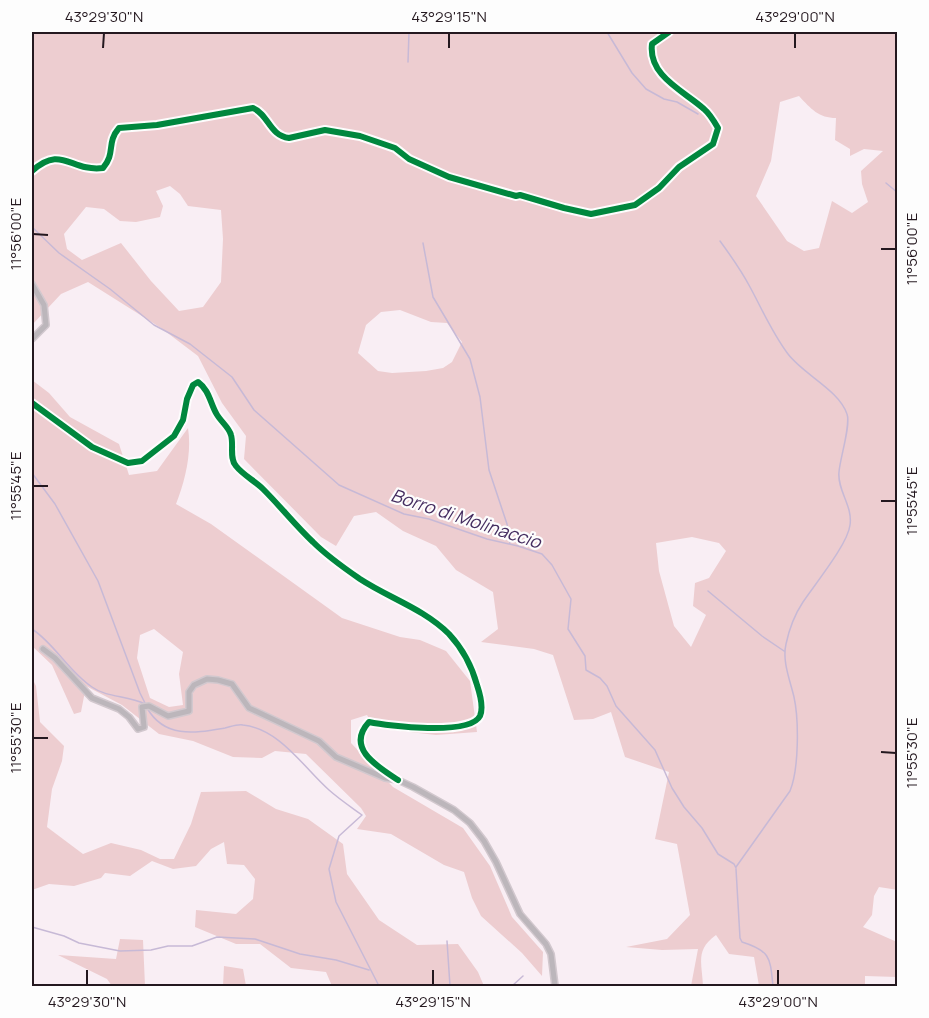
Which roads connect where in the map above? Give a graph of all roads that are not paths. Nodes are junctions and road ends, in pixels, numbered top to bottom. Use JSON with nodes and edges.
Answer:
{"nodes":[{"id":1,"x":669,"y":32,"type":"edge"},
{"id":2,"x":32,"y":171,"type":"edge"},
{"id":3,"x":32,"y":284,"type":"edge"},
{"id":4,"x":32,"y":339,"type":"edge"},
{"id":5,"x":32,"y":403,"type":"edge"},
{"id":6,"x":43,"y":649,"type":"dead end"},
{"id":7,"x":398,"y":780,"type":"junction"},
{"id":8,"x":555,"y":987,"type":"edge"}],
"edges":[{"from":1,"to":2,"type":"street"},
{"from":3,"to":4,"type":"street"},
{"from":5,"to":7,"type":"street"},
{"from":6,"to":7,"type":"street"},
{"from":7,"to":8,"type":"street"}]}
